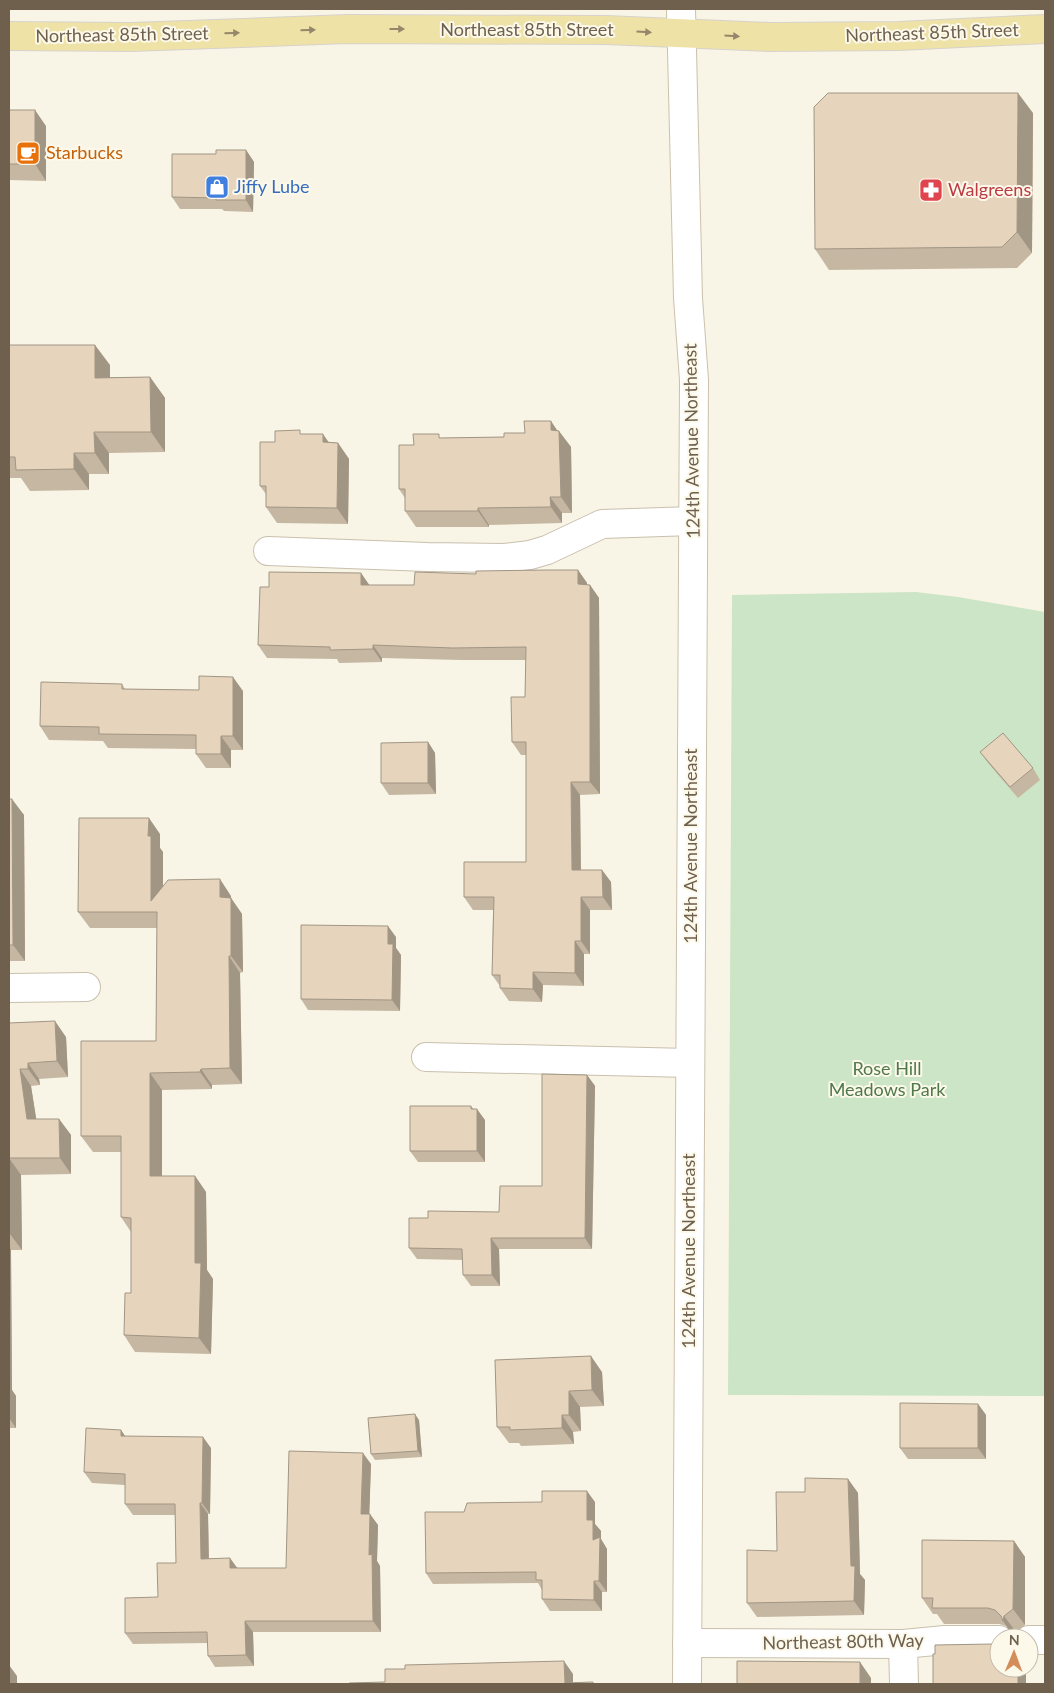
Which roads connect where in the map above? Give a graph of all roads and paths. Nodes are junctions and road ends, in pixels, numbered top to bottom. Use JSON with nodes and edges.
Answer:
{"nodes":[{"id":1,"x":682,"y":21,"type":"edge"},
{"id":2,"x":1045,"y":29,"type":"edge"},
{"id":3,"x":9,"y":36,"type":"edge"},
{"id":4,"x":693,"y":521,"type":"junction"},
{"id":5,"x":268,"y":551,"type":"dead end"},
{"id":6,"x":86,"y":987,"type":"dead end"},
{"id":7,"x":9,"y":988,"type":"edge"},
{"id":8,"x":426,"y":1057,"type":"dead end"},
{"id":9,"x":690,"y":1062,"type":"junction"},
{"id":10,"x":989,"y":1640,"type":"edge"},
{"id":11,"x":687,"y":1643,"type":"junction"},
{"id":12,"x":903,"y":1644,"type":"junction"},
{"id":13,"x":687,"y":1684,"type":"edge"},
{"id":14,"x":904,"y":1684,"type":"edge"}],
"edges":[{"from":1,"to":2,"type":"main road","name":"Northeast 85th Street","one_way":true},
{"from":3,"to":1,"type":"main road","name":"Northeast 85th Street","one_way":true},
{"from":1,"to":4,"type":"main road","name":"124th Avenue Northeast"},
{"from":4,"to":5,"type":"main road"},
{"from":4,"to":9,"type":"main road","name":"124th Avenue Northeast"},
{"from":6,"to":7,"type":"main road"},
{"from":8,"to":9,"type":"main road"},
{"from":9,"to":11,"type":"main road","name":"124th Avenue Northeast"},
{"from":10,"to":12,"type":"main road","name":"Northeast 80th Way"},
{"from":11,"to":12,"type":"main road","name":"Northeast 80th Way"},
{"from":11,"to":13,"type":"main road","name":"124th Avenue Northeast"},
{"from":12,"to":14,"type":"main road"}]}
